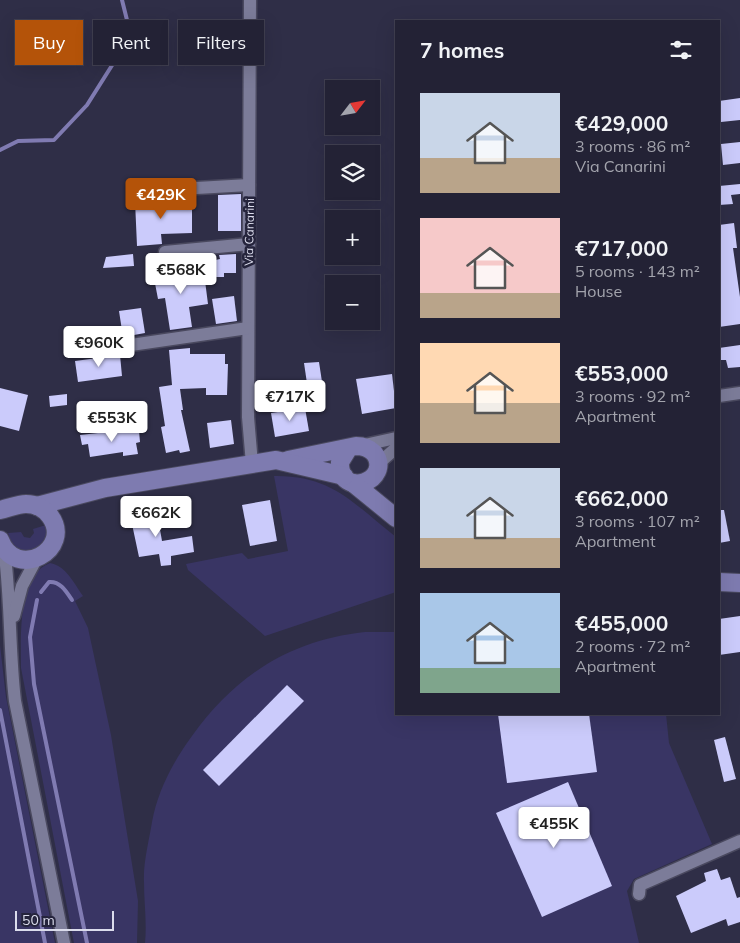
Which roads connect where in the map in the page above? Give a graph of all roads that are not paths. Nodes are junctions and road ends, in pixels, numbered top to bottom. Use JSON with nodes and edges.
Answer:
{"nodes":[{"id":1,"x":250,"y":0,"type":"edge"},
{"id":2,"x":250,"y":185,"type":"junction"},
{"id":3,"x":179,"y":189,"type":"dead end"},
{"id":4,"x":249,"y":244,"type":"junction"},
{"id":5,"x":166,"y":252,"type":"dead end"},
{"id":6,"x":248,"y":328,"type":"junction"},
{"id":7,"x":124,"y":346,"type":"dead end"},
{"id":8,"x":740,"y":393,"type":"edge"},
{"id":9,"x":720,"y":396,"type":"edge"},
{"id":10,"x":395,"y":438,"type":"edge"},
{"id":11,"x":354,"y":448,"type":"junction"},
{"id":12,"x":395,"y":449,"type":"edge"},
{"id":13,"x":283,"y":461,"type":"junction"},
{"id":14,"x":252,"y":464,"type":"junction"},
{"id":15,"x":376,"y":470,"type":"junction"},
{"id":16,"x":348,"y":479,"type":"junction"},
{"id":17,"x":84,"y":493,"type":"junction"},
{"id":18,"x":36,"y":506,"type":"junction"},
{"id":19,"x":6,"y":509,"type":"edge"},
{"id":20,"x":392,"y":514,"type":"edge"},
{"id":21,"x":0,"y":524,"type":"edge"},
{"id":22,"x":54,"y":524,"type":"junction"},
{"id":23,"x":2,"y":544,"type":"edge"},
{"id":24,"x":37,"y":558,"type":"junction"},
{"id":25,"x":720,"y":582,"type":"edge"},
{"id":26,"x":740,"y":583,"type":"edge"},
{"id":27,"x":10,"y":634,"type":"junction"},
{"id":28,"x":740,"y":841,"type":"edge"},
{"id":29,"x":638,"y":894,"type":"dead end"},
{"id":30,"x":64,"y":943,"type":"edge"}],
"edges":[{"from":1,"to":2,"type":"street","name":"Via Canarini"},
{"from":2,"to":3,"type":"street"},
{"from":2,"to":4,"type":"street","name":"Via Canarini"},
{"from":4,"to":5,"type":"street"},
{"from":4,"to":6,"type":"street","name":"Via Canarini"},
{"from":6,"to":7,"type":"street"},
{"from":6,"to":14,"type":"street","name":"Via Canarini"},
{"from":8,"to":9,"type":"street"},
{"from":10,"to":11,"type":"street"},
{"from":11,"to":13,"type":"street"},
{"from":11,"to":15,"type":"street"},
{"from":11,"to":16,"type":"street"},
{"from":12,"to":15,"type":"street"},
{"from":13,"to":14,"type":"street"},
{"from":13,"to":16,"type":"street"},
{"from":14,"to":17,"type":"street"},
{"from":15,"to":16,"type":"street"},
{"from":15,"to":20,"type":"street"},
{"from":16,"to":20,"type":"street"},
{"from":17,"to":18,"type":"street"},
{"from":17,"to":22,"type":"street"},
{"from":18,"to":19,"type":"street"},
{"from":18,"to":22,"type":"street"},
{"from":19,"to":21,"type":"street"},
{"from":22,"to":24,"type":"street"},
{"from":23,"to":24,"type":"street"},
{"from":23,"to":27,"type":"street"},
{"from":24,"to":27,"type":"street"},
{"from":25,"to":26,"type":"street"},
{"from":27,"to":30,"type":"street"},
{"from":28,"to":29,"type":"street"}]}
